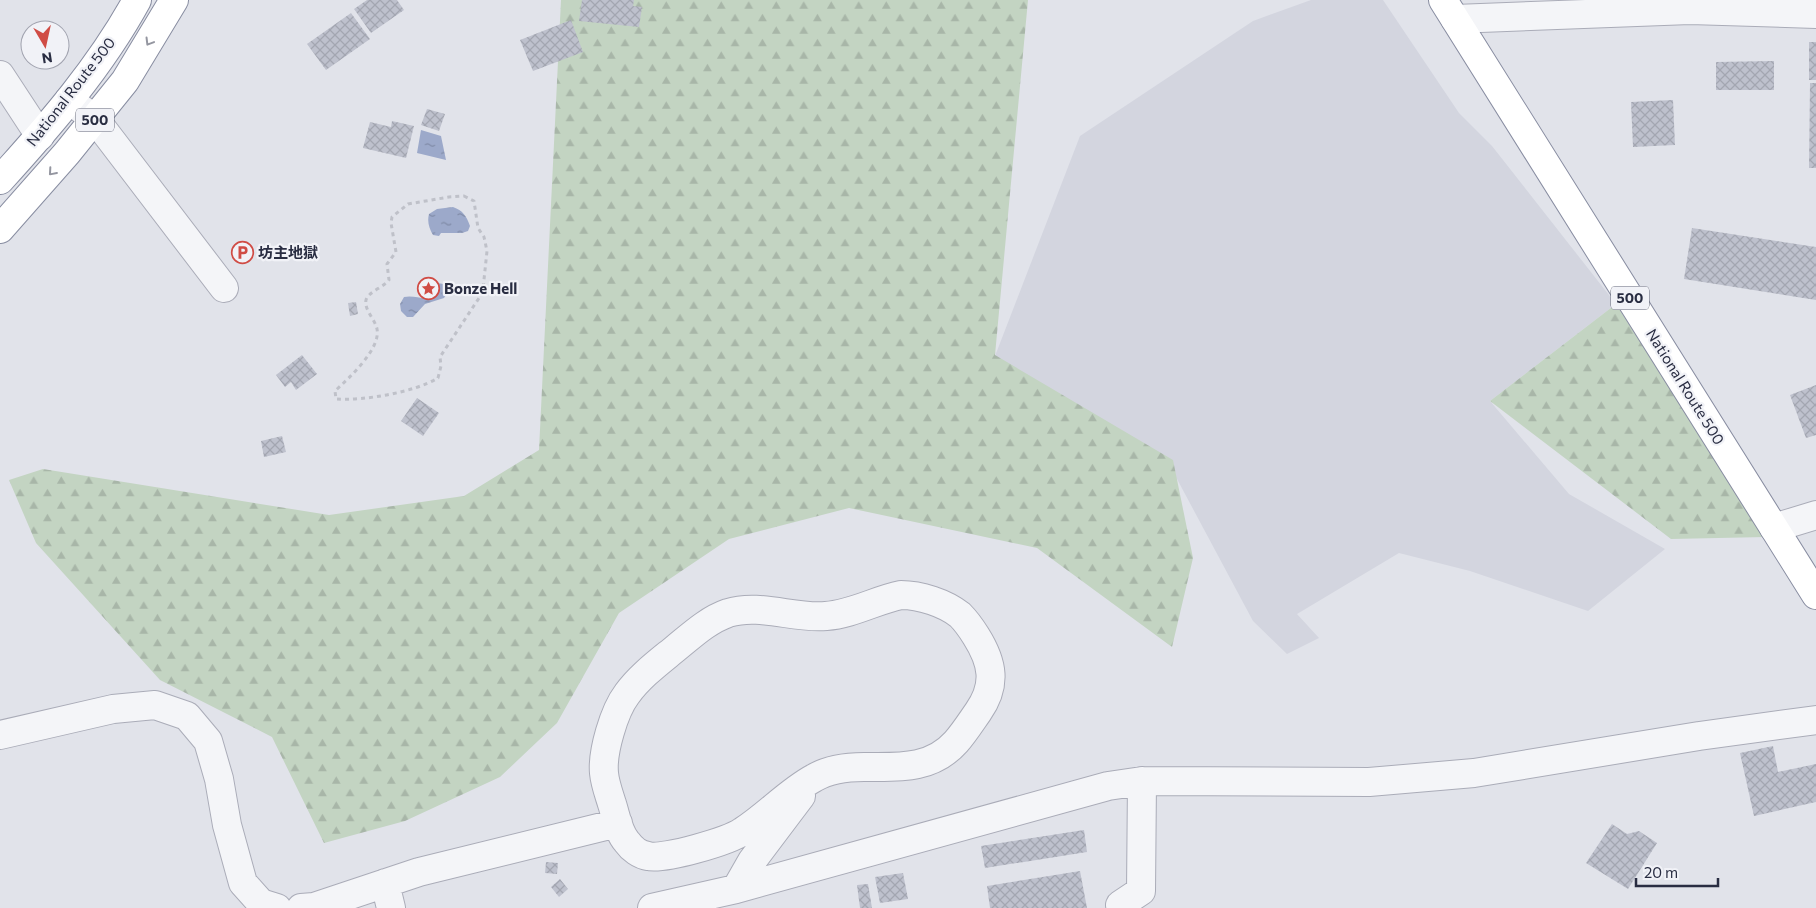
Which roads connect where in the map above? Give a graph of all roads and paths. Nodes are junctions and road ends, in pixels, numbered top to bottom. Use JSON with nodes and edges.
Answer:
{"nodes":[{"id":1,"x":137,"y":0,"type":"edge"},
{"id":2,"x":174,"y":0,"type":"edge"},
{"id":3,"x":1450,"y":10,"type":"edge"},
{"id":4,"x":1816,"y":14,"type":"edge"},
{"id":5,"x":0,"y":75,"type":"edge"},
{"id":6,"x":69,"y":100,"type":"junction"},
{"id":7,"x":95,"y":119,"type":"junction"},
{"id":8,"x":40,"y":136,"type":"junction"},
{"id":9,"x":0,"y":180,"type":"edge"},
{"id":10,"x":0,"y":229,"type":"edge"},
{"id":11,"x":387,"y":283,"type":"joint"},
{"id":12,"x":224,"y":288,"type":"dead end"},
{"id":13,"x":1816,"y":515,"type":"edge"},
{"id":14,"x":1774,"y":528,"type":"junction"},
{"id":15,"x":1816,"y":596,"type":"edge"},
{"id":16,"x":1816,"y":720,"type":"edge"},
{"id":17,"x":0,"y":735,"type":"edge"},
{"id":18,"x":815,"y":777,"type":"junction"},
{"id":19,"x":1142,"y":781,"type":"junction"},
{"id":20,"x":618,"y":823,"type":"junction"},
{"id":21,"x":736,"y":889,"type":"junction"},
{"id":22,"x":388,"y":895,"type":"edge"},
{"id":23,"x":278,"y":908,"type":"edge"},
{"id":24,"x":301,"y":908,"type":"edge"},
{"id":25,"x":652,"y":908,"type":"edge"},
{"id":26,"x":1121,"y":908,"type":"edge"}],
"edges":[{"from":1,"to":6,"type":"highway","name":"National Route 500","number":"500"},
{"from":2,"to":7,"type":"highway","number":"500","one_way":true},
{"from":3,"to":4,"type":"street"},
{"from":3,"to":14,"type":"highway","name":"National Route 500","number":"500"},
{"from":5,"to":8,"type":"street"},
{"from":6,"to":7,"type":"street"},
{"from":6,"to":8,"type":"highway","name":"National Route 500","number":"500"},
{"from":7,"to":10,"type":"highway","number":"500","one_way":true},
{"from":7,"to":12,"type":"street"},
{"from":8,"to":9,"type":"highway","name":"National Route 500","number":"500"},
{"from":11,"to":11,"type":"path"},
{"from":13,"to":14,"type":"street"},
{"from":14,"to":15,"type":"highway","name":"National Route 500","number":"500"},
{"from":16,"to":19,"type":"street"},
{"from":17,"to":23,"type":"street"},
{"from":18,"to":20,"type":"street"},
{"from":18,"to":20,"type":"street"},
{"from":18,"to":21,"type":"street"},
{"from":19,"to":21,"type":"street"},
{"from":19,"to":26,"type":"street"},
{"from":20,"to":22,"type":"street"},
{"from":21,"to":25,"type":"street"},
{"from":22,"to":24,"type":"street"}]}
